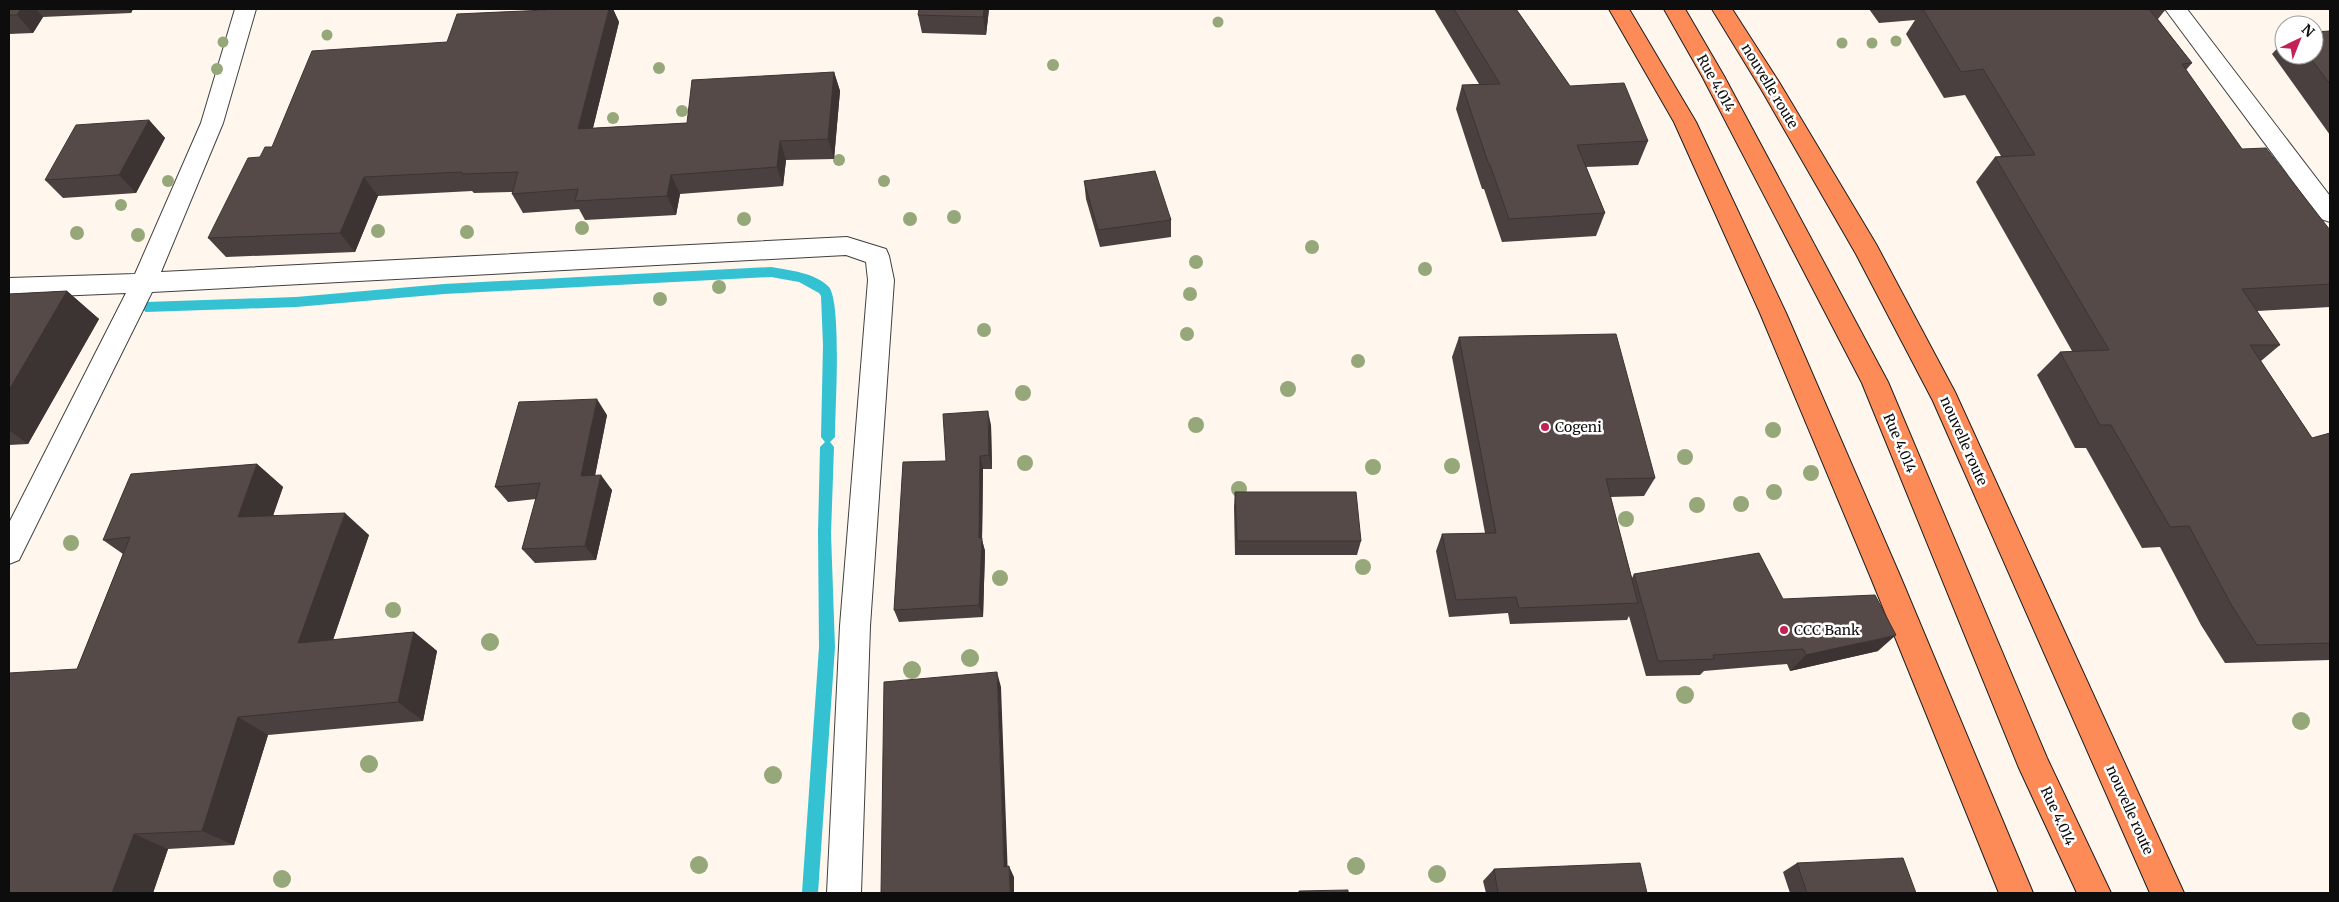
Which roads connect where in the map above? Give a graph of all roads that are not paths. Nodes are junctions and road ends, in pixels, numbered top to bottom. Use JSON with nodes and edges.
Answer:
{"nodes":[{"id":1,"x":246,"y":9,"type":"edge"},
{"id":2,"x":1619,"y":9,"type":"edge"},
{"id":3,"x":1674,"y":9,"type":"edge"},
{"id":4,"x":1722,"y":9,"type":"edge"},
{"id":5,"x":2176,"y":9,"type":"edge"},
{"id":6,"x":2330,"y":212,"type":"edge"},
{"id":7,"x":144,"y":284,"type":"junction"},
{"id":8,"x":9,"y":288,"type":"edge"},
{"id":9,"x":9,"y":551,"type":"edge"},
{"id":10,"x":844,"y":893,"type":"edge"},
{"id":11,"x":2016,"y":893,"type":"edge"},
{"id":12,"x":2094,"y":893,"type":"edge"},
{"id":13,"x":2167,"y":893,"type":"edge"}],
"edges":[{"from":1,"to":7,"type":"street"},
{"from":2,"to":11,"type":"highway"},
{"from":3,"to":12,"type":"highway","name":"Rue 4.014"},
{"from":4,"to":13,"type":"highway","name":"nouvelle route"},
{"from":5,"to":6,"type":"street"},
{"from":7,"to":8,"type":"street"},
{"from":7,"to":9,"type":"street"},
{"from":7,"to":10,"type":"street"}]}
